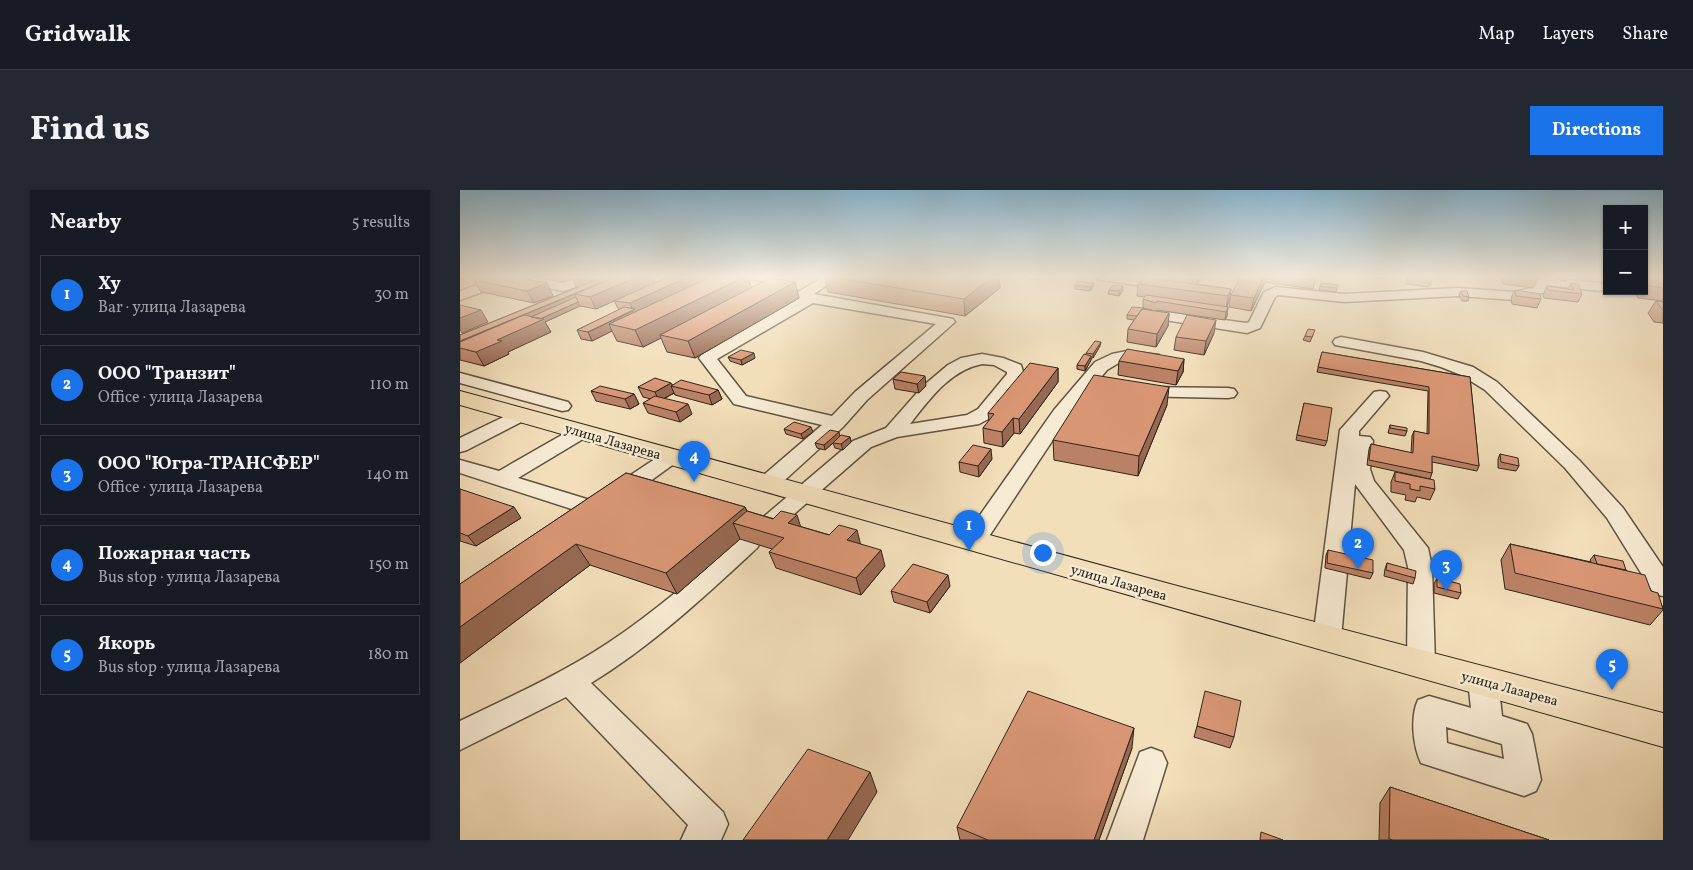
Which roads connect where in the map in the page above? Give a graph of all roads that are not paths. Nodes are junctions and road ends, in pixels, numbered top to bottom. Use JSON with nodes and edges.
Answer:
{"nodes":[{"id":1,"x":790,"y":306,"type":"edge"},
{"id":2,"x":863,"y":306,"type":"edge"},
{"id":3,"x":1264,"y":306,"type":"edge"},
{"id":4,"x":1152,"y":314,"type":"edge"},
{"id":5,"x":1341,"y":342,"type":"dead end"},
{"id":6,"x":1174,"y":360,"type":"edge"},
{"id":7,"x":1123,"y":389,"type":"edge"},
{"id":8,"x":1228,"y":393,"type":"dead end"},
{"id":9,"x":463,"y":396,"type":"edge"},
{"id":10,"x":1380,"y":396,"type":"dead end"},
{"id":11,"x":562,"y":406,"type":"dead end"},
{"id":12,"x":520,"y":415,"type":"junction"},
{"id":13,"x":836,"y":423,"type":"junction"},
{"id":14,"x":581,"y":432,"type":"junction"},
{"id":15,"x":891,"y":432,"type":"junction"},
{"id":16,"x":1363,"y":440,"type":"dead end"},
{"id":17,"x":460,"y":446,"type":"edge"},
{"id":18,"x":671,"y":457,"type":"junction"},
{"id":19,"x":460,"y":466,"type":"edge"},
{"id":20,"x":501,"y":479,"type":"junction"},
{"id":21,"x":767,"y":484,"type":"junction"},
{"id":22,"x":803,"y":494,"type":"junction"},
{"id":23,"x":595,"y":509,"type":"junction"},
{"id":24,"x":571,"y":526,"type":"edge"},
{"id":25,"x":974,"y":541,"type":"junction"},
{"id":26,"x":1663,"y":587,"type":"edge"},
{"id":27,"x":1328,"y":638,"type":"junction"},
{"id":28,"x":1421,"y":664,"type":"junction"},
{"id":29,"x":569,"y":680,"type":"junction"},
{"id":30,"x":1482,"y":681,"type":"junction"},
{"id":31,"x":1488,"y":726,"type":"dead end"},
{"id":32,"x":1663,"y":730,"type":"edge"},
{"id":33,"x":460,"y":736,"type":"edge"},
{"id":34,"x":1151,"y":763,"type":"dead end"},
{"id":35,"x":699,"y":840,"type":"edge"},
{"id":36,"x":1125,"y":840,"type":"edge"}],
"edges":[{"from":1,"to":13,"type":"lane"},
{"from":2,"to":13,"type":"lane"},
{"from":3,"to":4,"type":"lane"},
{"from":5,"to":26,"type":"lane"},
{"from":6,"to":25,"type":"lane"},
{"from":7,"to":8,"type":"lane"},
{"from":9,"to":11,"type":"lane"},
{"from":9,"to":12,"type":"main road","name":"улица Лазарева"},
{"from":10,"to":27,"type":"lane"},
{"from":12,"to":14,"type":"main road","name":"улица Лазарева"},
{"from":12,"to":17,"type":"lane"},
{"from":13,"to":21,"type":"lane"},
{"from":14,"to":18,"type":"main road","name":"улица Лазарева"},
{"from":14,"to":20,"type":"lane"},
{"from":15,"to":15,"type":"lane"},
{"from":15,"to":22,"type":"lane"},
{"from":16,"to":28,"type":"lane"},
{"from":18,"to":21,"type":"main road","name":"улица Лазарева"},
{"from":18,"to":23,"type":"lane"},
{"from":19,"to":20,"type":"lane"},
{"from":20,"to":23,"type":"lane"},
{"from":21,"to":22,"type":"main road","name":"улица Лазарева"},
{"from":22,"to":25,"type":"main road","name":"улица Лазарева"},
{"from":22,"to":29,"type":"lane"},
{"from":23,"to":24,"type":"lane"},
{"from":25,"to":27,"type":"main road","name":"улица Лазарева"},
{"from":27,"to":28,"type":"main road","name":"улица Лазарева"},
{"from":28,"to":30,"type":"main road","name":"улица Лазарева"},
{"from":29,"to":33,"type":"lane"},
{"from":29,"to":35,"type":"lane"},
{"from":30,"to":31,"type":"lane"},
{"from":30,"to":32,"type":"main road","name":"улица Лазарева"},
{"from":34,"to":36,"type":"lane"}]}
